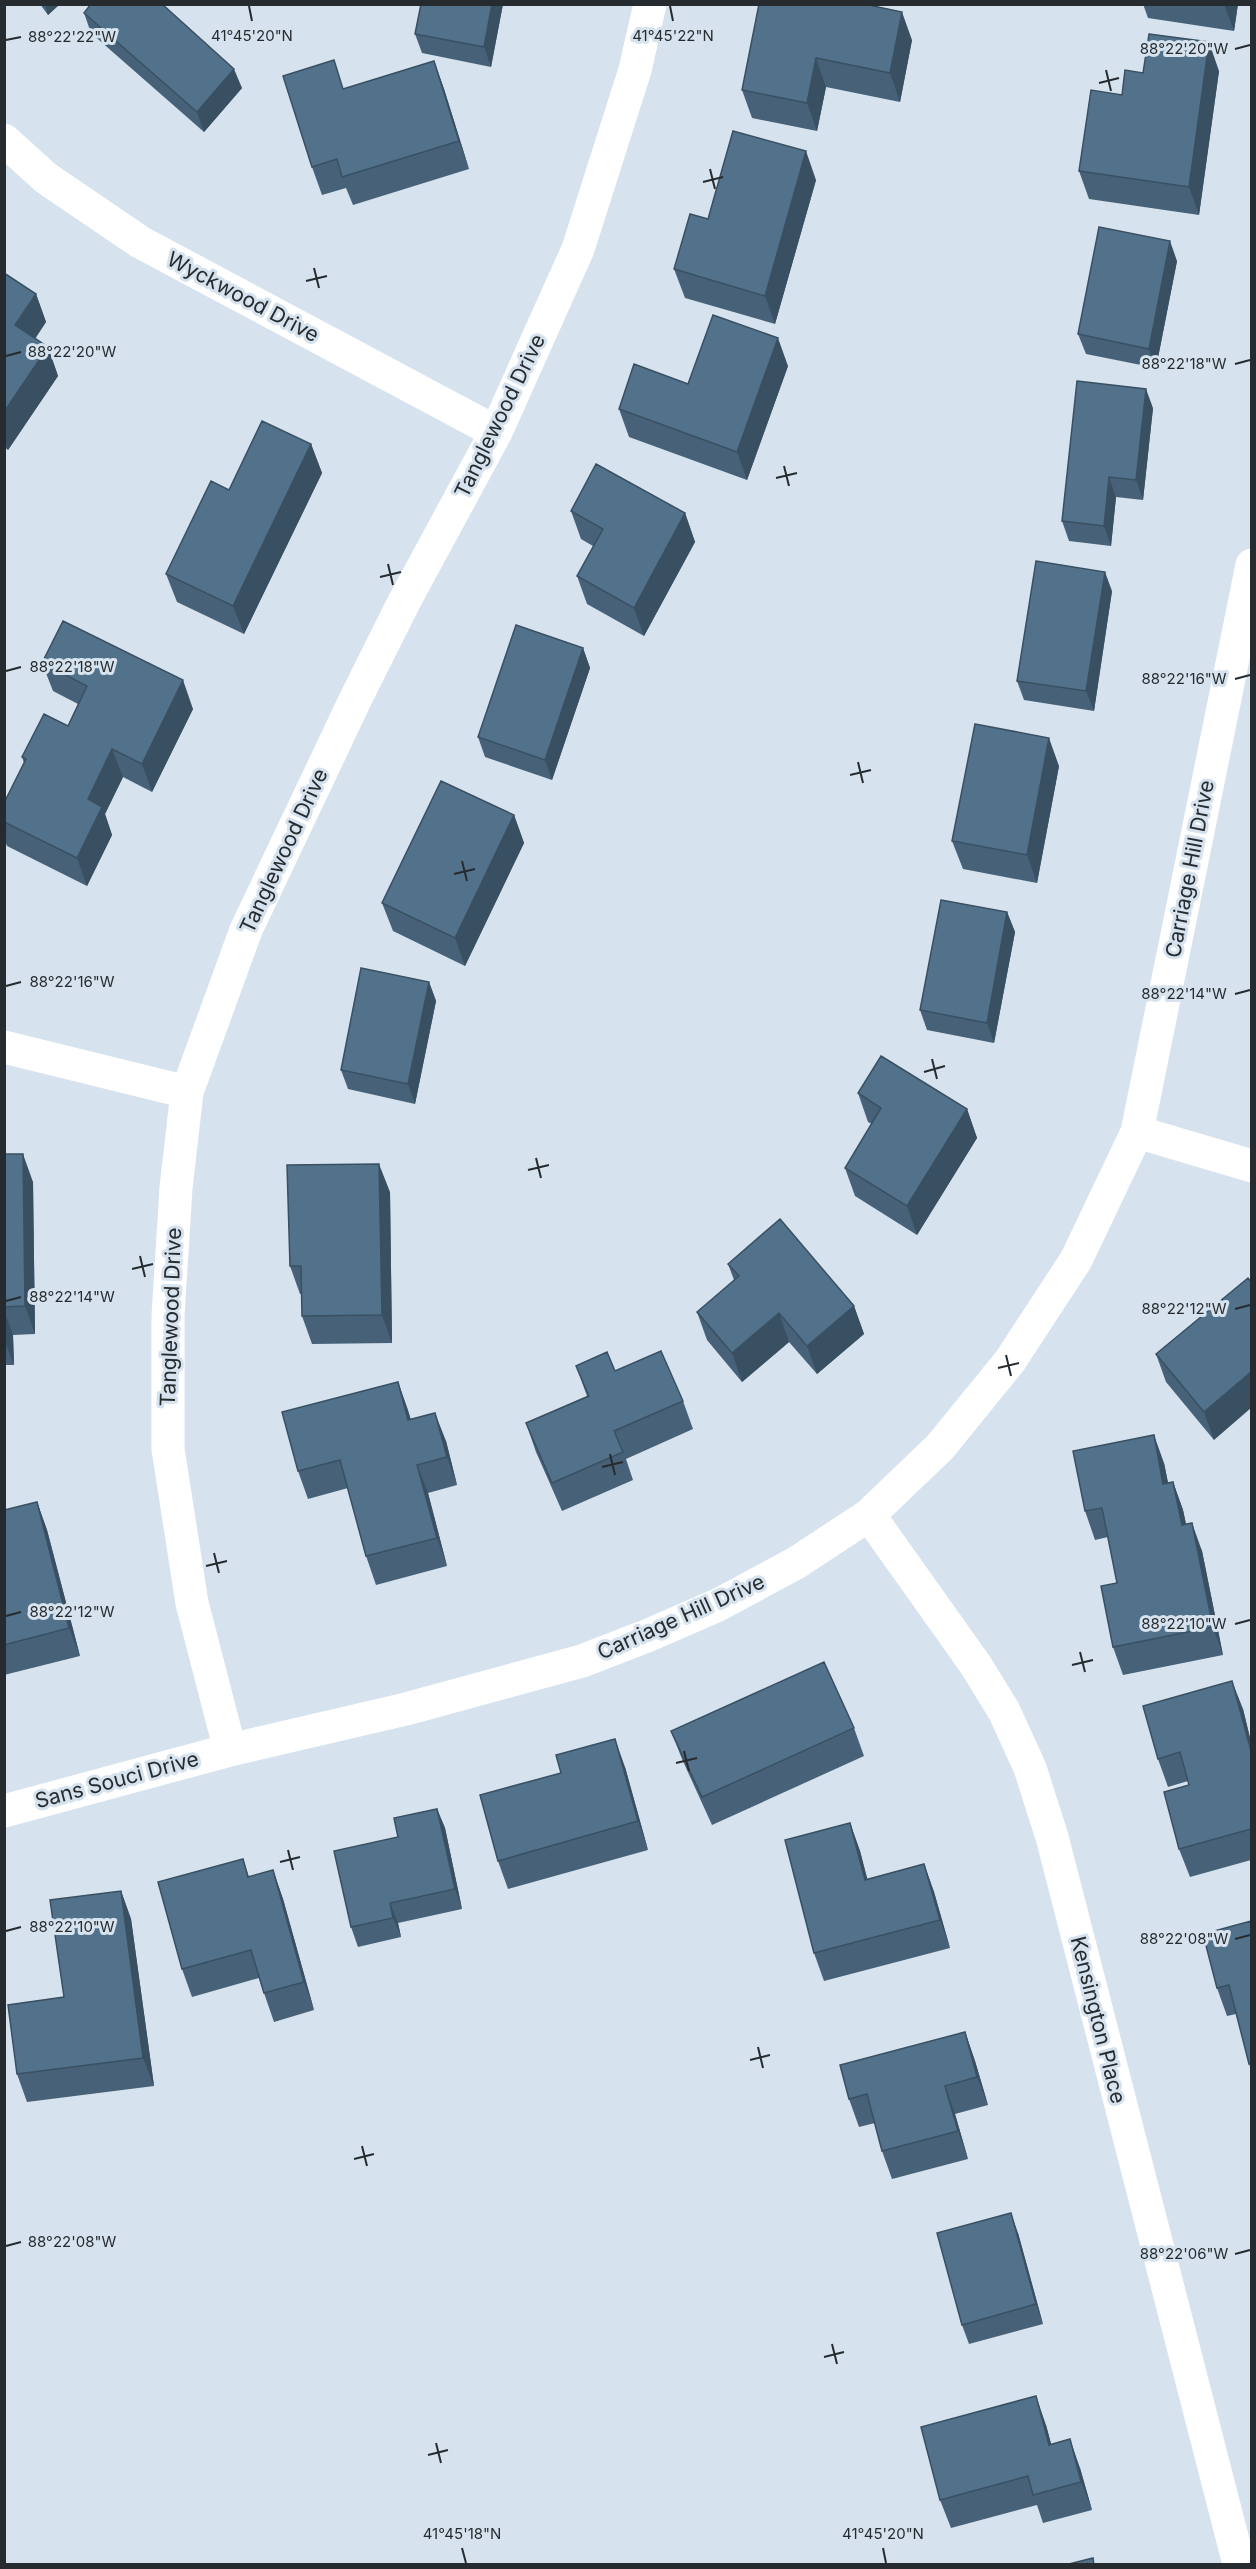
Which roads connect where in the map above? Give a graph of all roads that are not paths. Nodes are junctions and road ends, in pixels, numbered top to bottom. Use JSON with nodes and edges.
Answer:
{"nodes":[{"id":1,"x":650,"y":4,"type":"edge"},
{"id":2,"x":4,"y":140,"type":"edge"},
{"id":3,"x":496,"y":432,"type":"junction"},
{"id":4,"x":1251,"y":565,"type":"edge"},
{"id":5,"x":4,"y":1047,"type":"edge"},
{"id":6,"x":187,"y":1092,"type":"junction"},
{"id":7,"x":1137,"y":1132,"type":"junction"},
{"id":8,"x":1251,"y":1167,"type":"edge"},
{"id":9,"x":869,"y":1515,"type":"junction"},
{"id":10,"x":230,"y":1750,"type":"junction"},
{"id":11,"x":4,"y":1811,"type":"edge"},
{"id":12,"x":1239,"y":2565,"type":"edge"}],
"edges":[{"from":1,"to":3,"type":"street","name":"Tanglewood Drive"},
{"from":2,"to":3,"type":"street","name":"Wyckwood Drive"},
{"from":3,"to":6,"type":"street","name":"Tanglewood Drive"},
{"from":4,"to":7,"type":"street","name":"Carriage Hill Drive"},
{"from":5,"to":6,"type":"street"},
{"from":6,"to":10,"type":"street","name":"Tanglewood Drive"},
{"from":7,"to":8,"type":"street"},
{"from":7,"to":9,"type":"street","name":"Carriage Hill Drive"},
{"from":9,"to":10,"type":"street","name":"Carriage Hill Drive"},
{"from":9,"to":12,"type":"street","name":"Kensington Place"},
{"from":10,"to":11,"type":"street","name":"Sans Souci Drive"}]}
